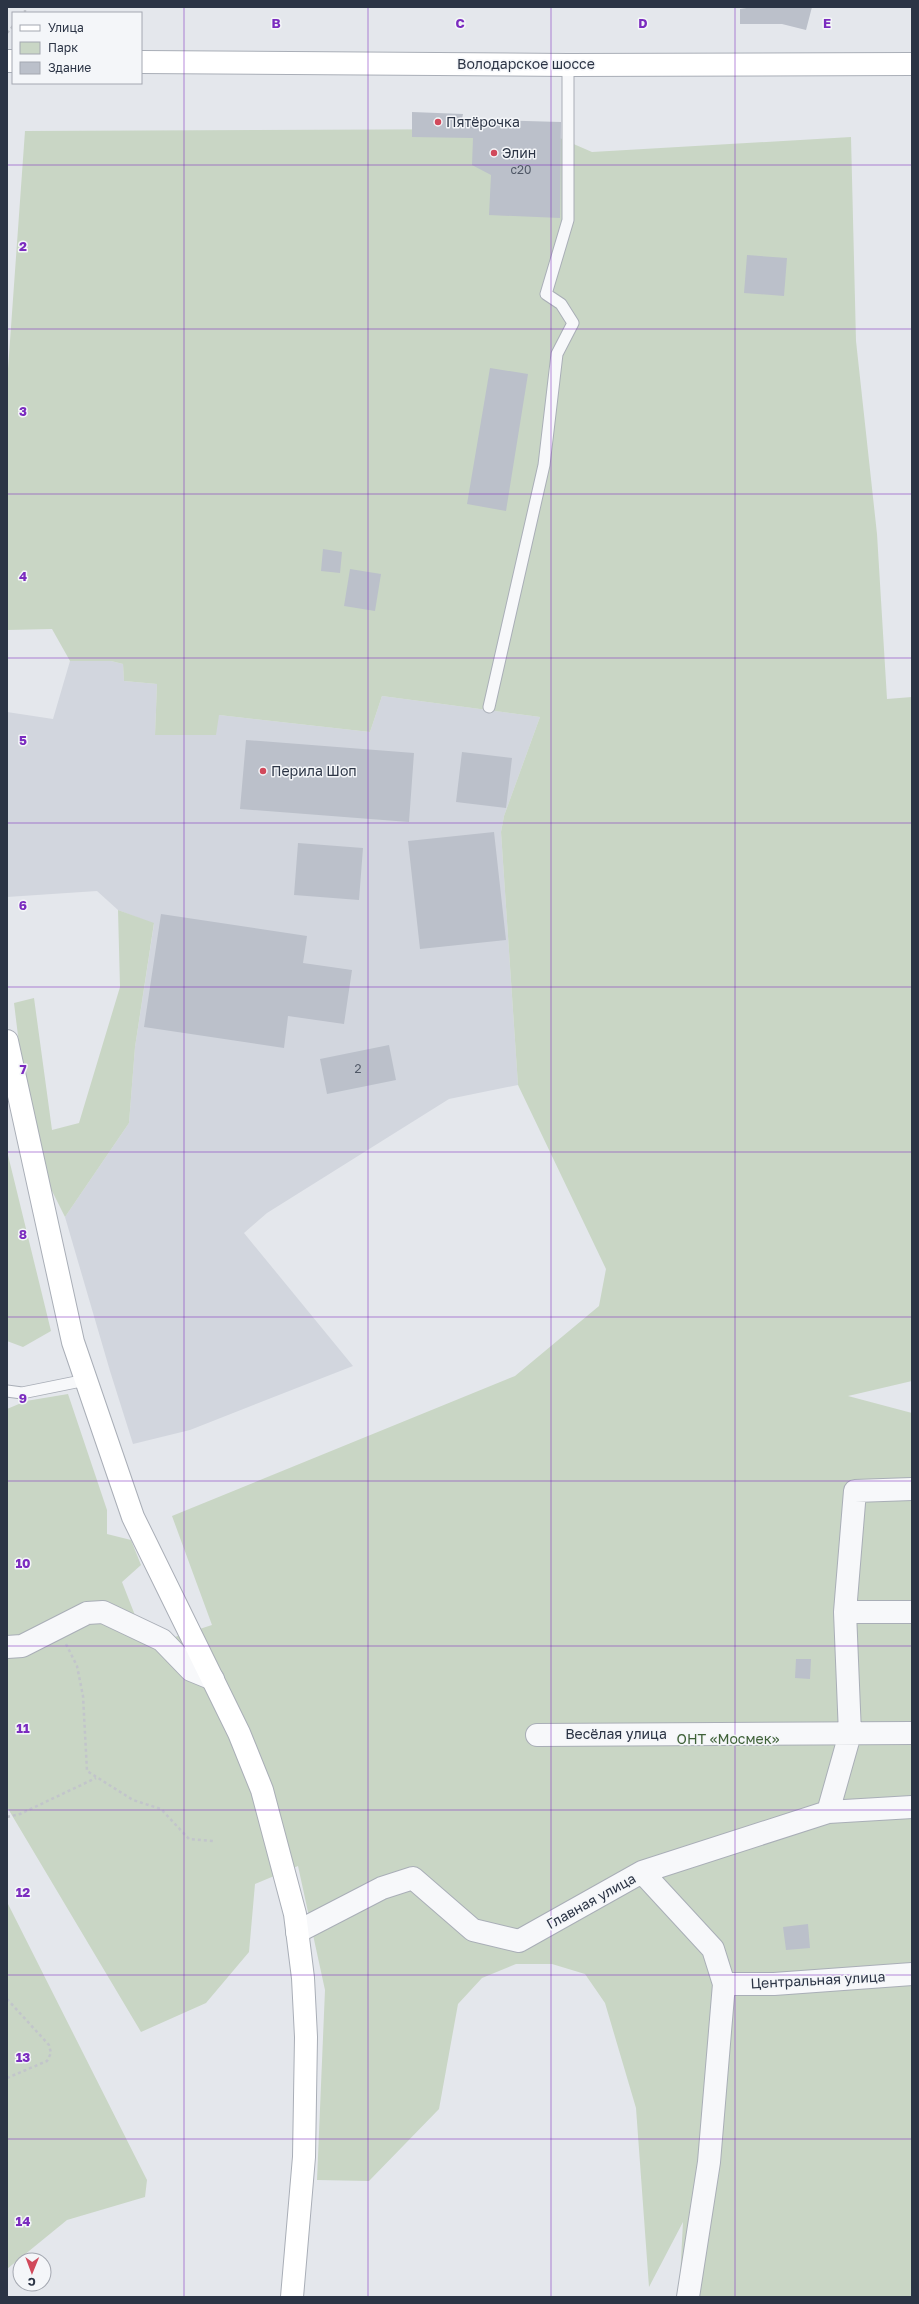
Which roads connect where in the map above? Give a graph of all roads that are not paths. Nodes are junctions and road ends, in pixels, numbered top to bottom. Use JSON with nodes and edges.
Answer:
{"nodes":[{"id":1,"x":142,"y":62,"type":"edge"},
{"id":2,"x":912,"y":64,"type":"edge"},
{"id":3,"x":568,"y":65,"type":"junction"},
{"id":4,"x":489,"y":707,"type":"dead end"},
{"id":5,"x":7,"y":1041,"type":"edge"},
{"id":6,"x":86,"y":1380,"type":"junction"},
{"id":7,"x":7,"y":1391,"type":"edge"},
{"id":8,"x":912,"y":1489,"type":"edge"},
{"id":9,"x":845,"y":1612,"type":"junction"},
{"id":10,"x":912,"y":1612,"type":"edge"},
{"id":11,"x":7,"y":1647,"type":"edge"},
{"id":12,"x":213,"y":1679,"type":"junction"},
{"id":13,"x":912,"y":1733,"type":"edge"},
{"id":14,"x":537,"y":1734,"type":"dead end"},
{"id":15,"x":850,"y":1734,"type":"junction"},
{"id":16,"x":912,"y":1807,"type":"edge"},
{"id":17,"x":828,"y":1812,"type":"junction"},
{"id":18,"x":642,"y":1872,"type":"junction"},
{"id":19,"x":297,"y":1932,"type":"junction"},
{"id":20,"x":912,"y":1974,"type":"edge"},
{"id":21,"x":724,"y":1984,"type":"junction"},
{"id":22,"x":292,"y":2297,"type":"edge"},
{"id":23,"x":688,"y":2297,"type":"edge"}],
"edges":[{"from":1,"to":3,"type":"street","name":"Володарское шоссе"},
{"from":2,"to":3,"type":"street","name":"Володарское шоссе"},
{"from":3,"to":4,"type":"lane"},
{"from":5,"to":6,"type":"street"},
{"from":6,"to":7,"type":"lane"},
{"from":6,"to":12,"type":"street"},
{"from":8,"to":9,"type":"street"},
{"from":9,"to":10,"type":"street"},
{"from":9,"to":15,"type":"street"},
{"from":11,"to":12,"type":"street"},
{"from":12,"to":19,"type":"street"},
{"from":13,"to":15,"type":"street","name":"Весёлая улица"},
{"from":14,"to":15,"type":"street","name":"Весёлая улица"},
{"from":15,"to":17,"type":"street"},
{"from":16,"to":17,"type":"street","name":"Главная улица"},
{"from":17,"to":18,"type":"street","name":"Главная улица"},
{"from":18,"to":19,"type":"street","name":"Главная улица"},
{"from":18,"to":21,"type":"street"},
{"from":19,"to":22,"type":"street"},
{"from":20,"to":21,"type":"street","name":"Центральная улица"},
{"from":21,"to":23,"type":"street"}]}
